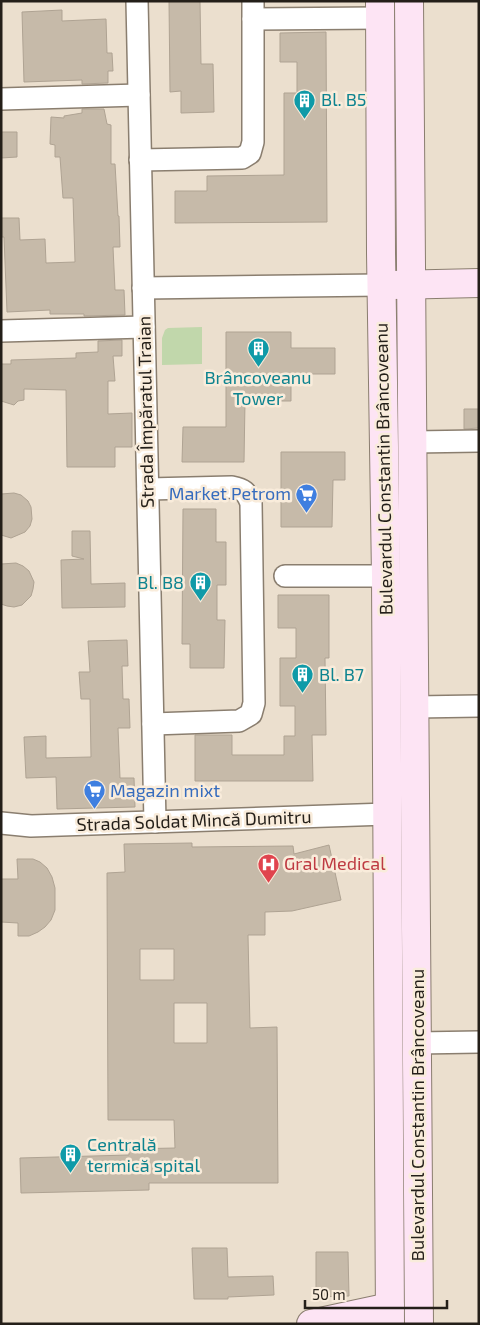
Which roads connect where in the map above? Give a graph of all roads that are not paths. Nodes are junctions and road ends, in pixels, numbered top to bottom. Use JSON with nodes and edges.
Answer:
{"nodes":[{"id":1,"x":137,"y":1,"type":"edge"},
{"id":2,"x":409,"y":1,"type":"edge"},
{"id":3,"x":253,"y":10,"type":"edge"},
{"id":4,"x":380,"y":10,"type":"edge"},
{"id":5,"x":139,"y":95,"type":"junction"},
{"id":6,"x":1,"y":99,"type":"edge"},
{"id":7,"x":140,"y":160,"type":"junction"},
{"id":8,"x":479,"y":283,"type":"edge"},
{"id":9,"x":411,"y":284,"type":"junction"},
{"id":10,"x":381,"y":285,"type":"junction"},
{"id":11,"x":143,"y":288,"type":"junction"},
{"id":12,"x":144,"y":327,"type":"junction"},
{"id":13,"x":1,"y":331,"type":"edge"},
{"id":14,"x":479,"y":441,"type":"edge"},
{"id":15,"x":413,"y":442,"type":"junction"},
{"id":16,"x":148,"y":489,"type":"junction"},
{"id":17,"x":285,"y":576,"type":"dead end"},
{"id":18,"x":386,"y":576,"type":"junction"},
{"id":19,"x":479,"y":706,"type":"edge"},
{"id":20,"x":414,"y":707,"type":"junction"},
{"id":21,"x":153,"y":724,"type":"junction"},
{"id":22,"x":387,"y":814,"type":"junction"},
{"id":23,"x":155,"y":822,"type":"junction"},
{"id":24,"x":1,"y":823,"type":"edge"},
{"id":25,"x":388,"y":936,"type":"junction"},
{"id":26,"x":416,"y":936,"type":"junction"},
{"id":27,"x":479,"y":1042,"type":"edge"},
{"id":28,"x":417,"y":1043,"type":"junction"},
{"id":29,"x":390,"y":1315,"type":"edge"},
{"id":30,"x":310,"y":1324,"type":"edge"},
{"id":31,"x":420,"y":1324,"type":"edge"}],
"edges":[{"from":1,"to":5,"type":"street","name":"Strada Împăratul Traian"},
{"from":2,"to":9,"type":"main road","name":"Bulevardul Constantin Brâncoveanu"},
{"from":3,"to":4,"type":"street"},
{"from":3,"to":7,"type":"street"},
{"from":4,"to":10,"type":"main road","name":"Bulevardul Constantin Brâncoveanu"},
{"from":5,"to":6,"type":"street"},
{"from":5,"to":7,"type":"street","name":"Strada Împăratul Traian"},
{"from":7,"to":11,"type":"street","name":"Strada Împăratul Traian"},
{"from":8,"to":9,"type":"main road"},
{"from":9,"to":10,"type":"main road"},
{"from":9,"to":15,"type":"main road","name":"Bulevardul Constantin Brâncoveanu"},
{"from":10,"to":11,"type":"street"},
{"from":10,"to":18,"type":"main road","name":"Bulevardul Constantin Brâncoveanu"},
{"from":11,"to":12,"type":"street","name":"Strada Împăratul Traian"},
{"from":12,"to":13,"type":"street"},
{"from":12,"to":16,"type":"street","name":"Strada Împăratul Traian"},
{"from":14,"to":15,"type":"street"},
{"from":15,"to":20,"type":"main road","name":"Bulevardul Constantin Brâncoveanu"},
{"from":16,"to":21,"type":"street","name":"Strada Împăratul Traian"},
{"from":16,"to":21,"type":"street"},
{"from":17,"to":18,"type":"street"},
{"from":18,"to":22,"type":"main road","name":"Bulevardul Constantin Brâncoveanu"},
{"from":19,"to":20,"type":"street"},
{"from":20,"to":26,"type":"main road","name":"Bulevardul Constantin Brâncoveanu"},
{"from":21,"to":23,"type":"street","name":"Strada Împăratul Traian"},
{"from":22,"to":23,"type":"street","name":"Strada Soldat Mincă Dumitru"},
{"from":22,"to":25,"type":"main road","name":"Bulevardul Constantin Brâncoveanu"},
{"from":23,"to":24,"type":"street","name":"Strada Soldat Mincă Dumitru"},
{"from":25,"to":26,"type":"main road"},
{"from":25,"to":29,"type":"main road","name":"Bulevardul Constantin Brâncoveanu"},
{"from":26,"to":28,"type":"main road","name":"Bulevardul Constantin Brâncoveanu"},
{"from":27,"to":28,"type":"street"},
{"from":28,"to":31,"type":"main road","name":"Bulevardul Constantin Brâncoveanu"},
{"from":29,"to":30,"type":"main road"}]}
